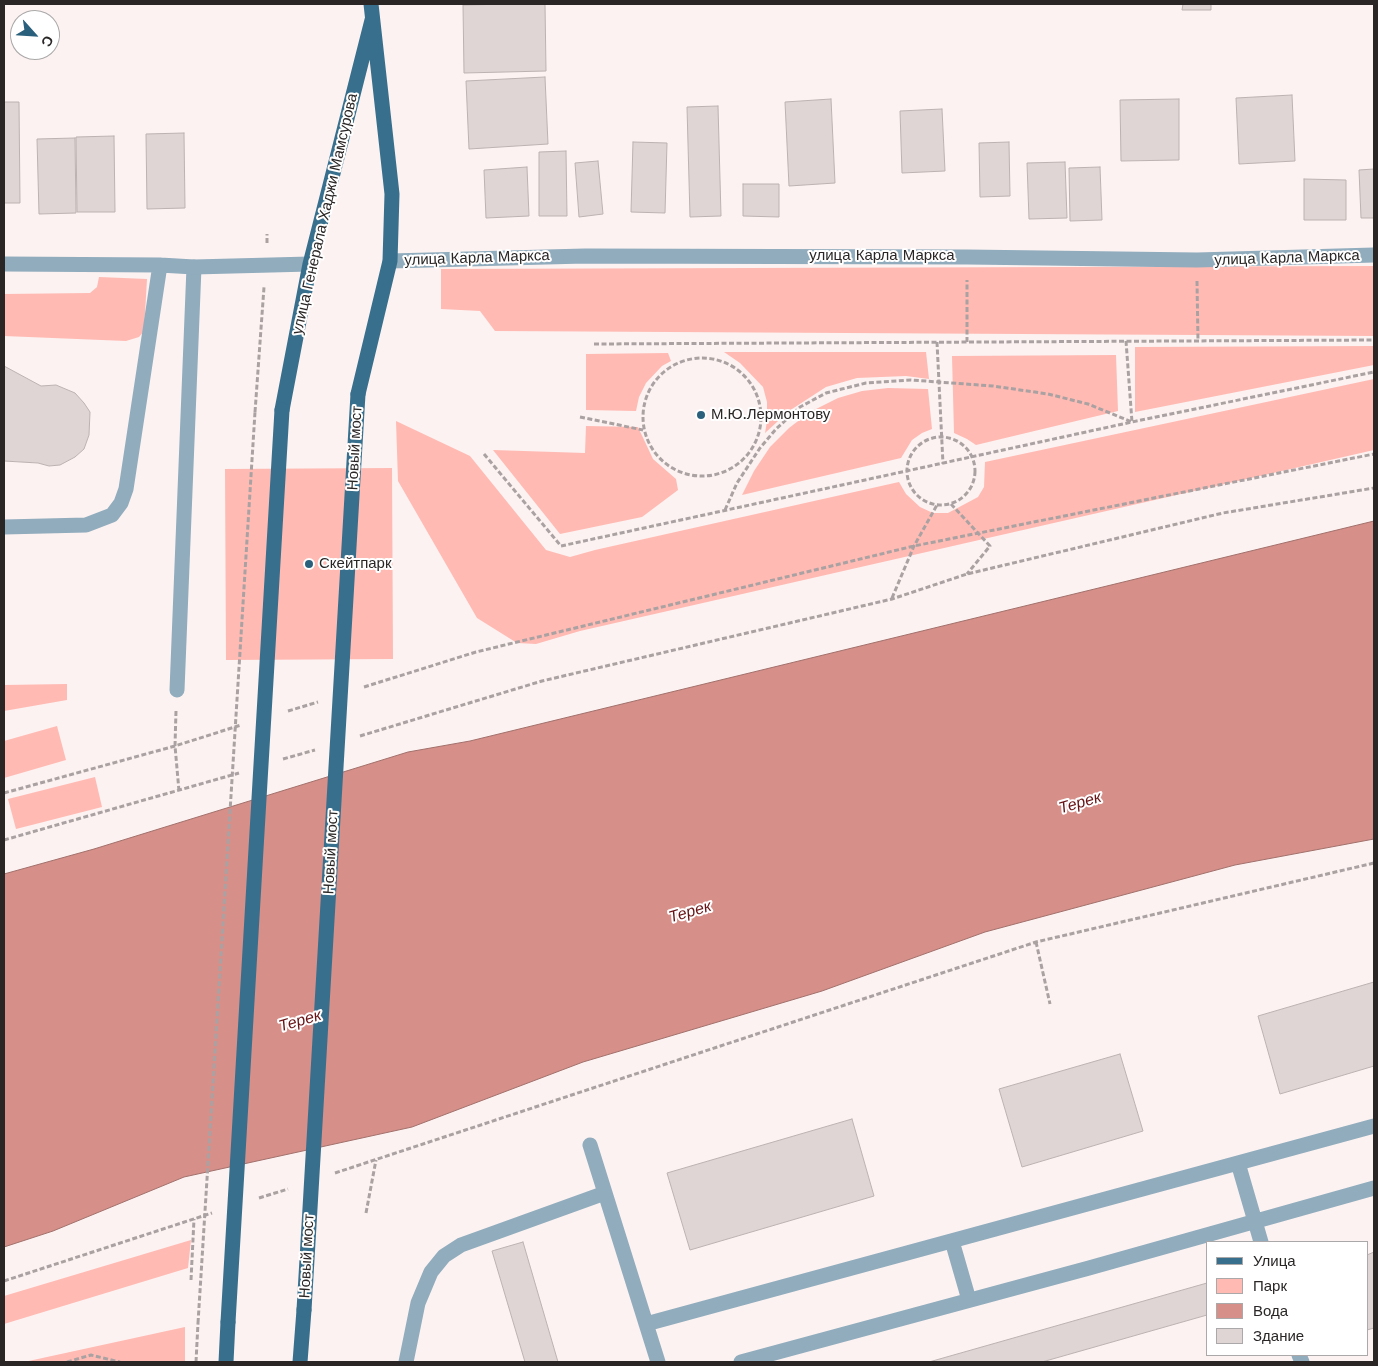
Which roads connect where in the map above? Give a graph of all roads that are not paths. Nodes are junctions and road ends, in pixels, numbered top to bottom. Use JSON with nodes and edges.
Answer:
{"nodes":[{"id":1,"x":371,"y":4,"type":"edge"},
{"id":2,"x":372,"y":20,"type":"junction"},
{"id":3,"x":1374,"y":255,"type":"edge"},
{"id":4,"x":390,"y":261,"type":"junction"},
{"id":5,"x":4,"y":264,"type":"edge"},
{"id":6,"x":310,"y":264,"type":"junction"},
{"id":7,"x":160,"y":265,"type":"junction"},
{"id":8,"x":194,"y":267,"type":"junction"},
{"id":9,"x":358,"y":394,"type":"joint"},
{"id":10,"x":4,"y":526,"type":"edge"},
{"id":11,"x":177,"y":690,"type":"road end"},
{"id":12,"x":1374,"y":1126,"type":"edge"},
{"id":13,"x":590,"y":1145,"type":"dead end"},
{"id":14,"x":1238,"y":1163,"type":"junction"},
{"id":15,"x":1374,"y":1188,"type":"edge"},
{"id":16,"x":605,"y":1193,"type":"junction"},
{"id":17,"x":1254,"y":1222,"type":"junction"},
{"id":18,"x":952,"y":1241,"type":"junction"},
{"id":19,"x":1260,"y":1241,"type":"edge"},
{"id":20,"x":969,"y":1300,"type":"junction"},
{"id":21,"x":646,"y":1324,"type":"junction"},
{"id":22,"x":226,"y":1362,"type":"edge"},
{"id":23,"x":300,"y":1362,"type":"edge"},
{"id":24,"x":406,"y":1362,"type":"edge"},
{"id":25,"x":658,"y":1362,"type":"edge"},
{"id":26,"x":741,"y":1362,"type":"edge"}],
"edges":[{"from":1,"to":2,"type":"main road","name":"улица Генерала Хаджи Мамсурова"},
{"from":2,"to":4,"type":"main road","name":"улица Генерала Хаджи Мамсурова"},
{"from":2,"to":6,"type":"main road","name":"улица Генерала Хаджи Мамсурова"},
{"from":3,"to":4,"type":"street","name":"улица Карла Маркса"},
{"from":4,"to":9,"type":"main road","name":"улица Генерала Хаджи Мамсурова"},
{"from":5,"to":7,"type":"street"},
{"from":6,"to":8,"type":"street"},
{"from":6,"to":22,"type":"main road","name":"улица Генерала Хаджи Мамсурова","bridge":true},
{"from":7,"to":8,"type":"street"},
{"from":7,"to":10,"type":"street"},
{"from":8,"to":11,"type":"street"},
{"from":9,"to":23,"type":"main road","name":"Новый мост","bridge":true},
{"from":12,"to":14,"type":"street"},
{"from":13,"to":16,"type":"street"},
{"from":14,"to":17,"type":"street"},
{"from":14,"to":18,"type":"street"},
{"from":15,"to":17,"type":"street"},
{"from":16,"to":21,"type":"street"},
{"from":16,"to":24,"type":"street"},
{"from":17,"to":19,"type":"street"},
{"from":17,"to":20,"type":"street"},
{"from":18,"to":20,"type":"street"},
{"from":18,"to":21,"type":"street"},
{"from":20,"to":26,"type":"street"},
{"from":21,"to":25,"type":"street"}]}
